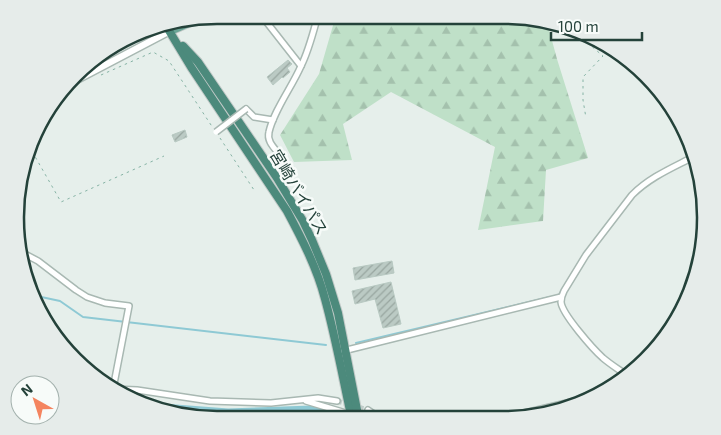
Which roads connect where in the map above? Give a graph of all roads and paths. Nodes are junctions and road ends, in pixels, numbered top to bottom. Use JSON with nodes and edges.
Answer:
{"nodes":[{"id":1,"x":268,"y":24,"type":"edge"},
{"id":2,"x":316,"y":24,"type":"edge"},
{"id":3,"x":178,"y":27,"type":"edge"},
{"id":4,"x":170,"y":31,"type":"junction"},
{"id":5,"x":590,"y":44,"type":"edge"},
{"id":6,"x":301,"y":66,"type":"junction"},
{"id":7,"x":86,"y":75,"type":"edge"},
{"id":8,"x":100,"y":75,"type":"dead end"},
{"id":9,"x":586,"y":118,"type":"dead end"},
{"id":10,"x":273,"y":120,"type":"junction"},
{"id":11,"x":216,"y":132,"type":"junction"},
{"id":12,"x":34,"y":155,"type":"edge"},
{"id":13,"x":164,"y":156,"type":"dead end"},
{"id":14,"x":688,"y":159,"type":"edge"},
{"id":15,"x":277,"y":178,"type":"junction"},
{"id":16,"x":254,"y":190,"type":"dead end"},
{"id":17,"x":27,"y":255,"type":"edge"},
{"id":18,"x":561,"y":297,"type":"junction"},
{"id":19,"x":342,"y":352,"type":"junction"},
{"id":20,"x":621,"y":371,"type":"edge"},
{"id":21,"x":114,"y":381,"type":"edge"},
{"id":22,"x":130,"y":390,"type":"edge"},
{"id":23,"x":304,"y":400,"type":"junction"},
{"id":24,"x":337,"y":400,"type":"tunnel mouth"},
{"id":25,"x":336,"y":411,"type":"edge"},
{"id":26,"x":355,"y":411,"type":"edge"}],
"edges":[{"from":1,"to":6,"type":"street"},
{"from":2,"to":6,"type":"street"},
{"from":3,"to":4,"type":"main road"},
{"from":4,"to":7,"type":"street"},
{"from":4,"to":15,"type":"highway","name":"宮崎バイパス"},
{"from":4,"to":19,"type":"highway","name":"宮崎バイパス"},
{"from":5,"to":9,"type":"path"},
{"from":6,"to":10,"type":"street"},
{"from":8,"to":11,"type":"path"},
{"from":10,"to":11,"type":"street","bridge":true},
{"from":10,"to":15,"type":"street"},
{"from":11,"to":16,"type":"path"},
{"from":12,"to":13,"type":"path"},
{"from":14,"to":18,"type":"street"},
{"from":15,"to":19,"type":"highway","name":"宮崎バイパス"},
{"from":17,"to":21,"type":"street"},
{"from":18,"to":19,"type":"street"},
{"from":18,"to":20,"type":"street"},
{"from":19,"to":26,"type":"highway","name":"宮崎バイパス"},
{"from":22,"to":23,"type":"street"},
{"from":23,"to":24,"type":"street"},
{"from":23,"to":25,"type":"street"}]}
